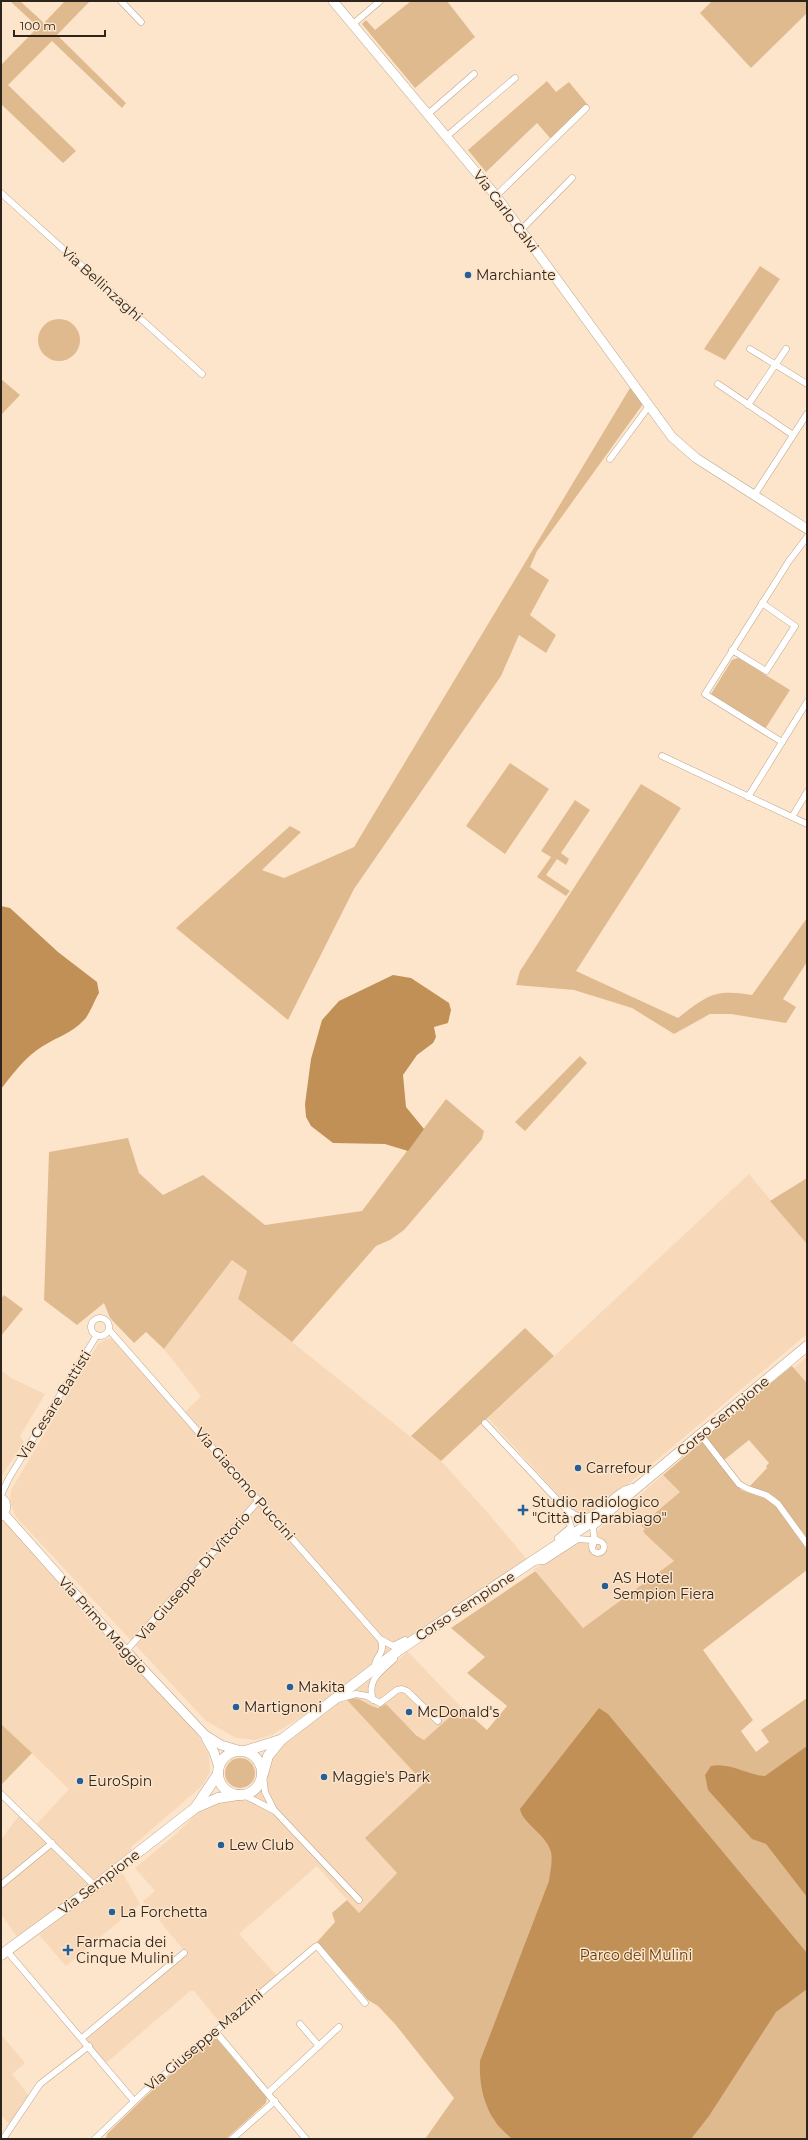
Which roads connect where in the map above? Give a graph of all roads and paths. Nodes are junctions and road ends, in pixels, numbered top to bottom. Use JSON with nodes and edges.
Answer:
{"nodes":[{"id":1,"x":121,"y":1,"type":"edge"},
{"id":2,"x":333,"y":1,"type":"edge"},
{"id":3,"x":380,"y":1,"type":"edge"},
{"id":4,"x":141,"y":22,"type":"dead end"},
{"id":5,"x":353,"y":24,"type":"junction"},
{"id":6,"x":474,"y":74,"type":"dead end"},
{"id":7,"x":515,"y":78,"type":"dead end"},
{"id":8,"x":586,"y":108,"type":"dead end"},
{"id":9,"x":428,"y":114,"type":"junction"},
{"id":10,"x":447,"y":136,"type":"junction"},
{"id":11,"x":572,"y":178,"type":"dead end"},
{"id":12,"x":1,"y":193,"type":"edge"},
{"id":13,"x":496,"y":196,"type":"junction"},
{"id":14,"x":521,"y":230,"type":"junction"},
{"id":15,"x":750,"y":349,"type":"dead end"},
{"id":16,"x":786,"y":349,"type":"dead end"},
{"id":17,"x":775,"y":364,"type":"junction"},
{"id":18,"x":202,"y":374,"type":"dead end"},
{"id":19,"x":718,"y":384,"type":"dead end"},
{"id":20,"x":807,"y":384,"type":"edge"},
{"id":21,"x":748,"y":404,"type":"junction"},
{"id":22,"x":649,"y":406,"type":"junction"},
{"id":23,"x":807,"y":414,"type":"edge"},
{"id":24,"x":793,"y":435,"type":"junction"},
{"id":25,"x":610,"y":459,"type":"dead end"},
{"id":26,"x":755,"y":494,"type":"junction"},
{"id":27,"x":807,"y":529,"type":"edge"},
{"id":28,"x":807,"y":537,"type":"edge"},
{"id":29,"x":762,"y":603,"type":"junction"},
{"id":30,"x":732,"y":650,"type":"junction"},
{"id":31,"x":807,"y":702,"type":"edge"},
{"id":32,"x":782,"y":742,"type":"junction"},
{"id":33,"x":662,"y":756,"type":"dead end"},
{"id":34,"x":807,"y":792,"type":"edge"},
{"id":35,"x":748,"y":796,"type":"junction"},
{"id":36,"x":792,"y":816,"type":"junction"},
{"id":37,"x":807,"y":824,"type":"edge"},
{"id":38,"x":109,"y":1330,"type":"junction"},
{"id":39,"x":97,"y":1335,"type":"junction"},
{"id":40,"x":807,"y":1346,"type":"edge"},
{"id":41,"x":485,"y":1423,"type":"dead end"},
{"id":42,"x":700,"y":1434,"type":"junction"},
{"id":43,"x":639,"y":1486,"type":"junction"},
{"id":44,"x":1,"y":1495,"type":"edge"},
{"id":45,"x":1,"y":1498,"type":"edge"},
{"id":46,"x":259,"y":1500,"type":"junction"},
{"id":47,"x":564,"y":1508,"type":"junction"},
{"id":48,"x":2,"y":1515,"type":"edge"},
{"id":49,"x":807,"y":1544,"type":"edge"},
{"id":50,"x":532,"y":1563,"type":"junction"},
{"id":51,"x":380,"y":1638,"type":"junction"},
{"id":52,"x":415,"y":1639,"type":"junction"},
{"id":53,"x":399,"y":1650,"type":"junction"},
{"id":54,"x":126,"y":1652,"type":"junction"},
{"id":55,"x":375,"y":1668,"type":"junction"},
{"id":56,"x":334,"y":1700,"type":"junction"},
{"id":57,"x":373,"y":1700,"type":"junction"},
{"id":58,"x":438,"y":1721,"type":"dead end"},
{"id":59,"x":204,"y":1735,"type":"junction"},
{"id":60,"x":281,"y":1740,"type":"junction"},
{"id":61,"x":242,"y":1750,"type":"junction"},
{"id":62,"x":218,"y":1771,"type":"junction"},
{"id":63,"x":263,"y":1774,"type":"junction"},
{"id":64,"x":1,"y":1794,"type":"edge"},
{"id":65,"x":241,"y":1795,"type":"junction"},
{"id":66,"x":195,"y":1808,"type":"junction"},
{"id":67,"x":275,"y":1811,"type":"junction"},
{"id":68,"x":52,"y":1843,"type":"junction"},
{"id":69,"x":1,"y":1885,"type":"edge"},
{"id":70,"x":95,"y":1886,"type":"junction"},
{"id":71,"x":359,"y":1900,"type":"dead end"},
{"id":72,"x":4,"y":1953,"type":"edge"},
{"id":73,"x":184,"y":1953,"type":"dead end"},
{"id":74,"x":365,"y":2003,"type":"dead end"},
{"id":75,"x":300,"y":2024,"type":"dead end"},
{"id":76,"x":339,"y":2027,"type":"dead end"},
{"id":77,"x":215,"y":2031,"type":"junction"},
{"id":78,"x":82,"y":2038,"type":"junction"},
{"id":79,"x":88,"y":2046,"type":"junction"},
{"id":80,"x":319,"y":2046,"type":"junction"},
{"id":81,"x":269,"y":2092,"type":"junction"},
{"id":82,"x":134,"y":2101,"type":"junction"},
{"id":83,"x":275,"y":2101,"type":"junction"},
{"id":84,"x":97,"y":2138,"type":"edge"},
{"id":85,"x":3,"y":2139,"type":"edge"},
{"id":86,"x":232,"y":2139,"type":"edge"},
{"id":87,"x":306,"y":2139,"type":"edge"}],
"edges":[{"from":1,"to":4,"type":"street"},
{"from":2,"to":5,"type":"street","name":"Via Carlo Calvi"},
{"from":3,"to":5,"type":"street"},
{"from":5,"to":9,"type":"street","name":"Via Carlo Calvi"},
{"from":6,"to":9,"type":"street"},
{"from":7,"to":10,"type":"street"},
{"from":8,"to":13,"type":"street"},
{"from":9,"to":10,"type":"street","name":"Via Carlo Calvi"},
{"from":10,"to":13,"type":"street","name":"Via Carlo Calvi"},
{"from":11,"to":14,"type":"street"},
{"from":12,"to":18,"type":"street","name":"Via Bellinzaghi"},
{"from":13,"to":14,"type":"street","name":"Via Carlo Calvi"},
{"from":14,"to":22,"type":"street","name":"Via Carlo Calvi"},
{"from":15,"to":17,"type":"street"},
{"from":16,"to":17,"type":"street"},
{"from":17,"to":20,"type":"street"},
{"from":17,"to":21,"type":"street"},
{"from":19,"to":21,"type":"street"},
{"from":21,"to":24,"type":"street"},
{"from":22,"to":25,"type":"street"},
{"from":22,"to":26,"type":"street","name":"Via Carlo Calvi"},
{"from":23,"to":24,"type":"street"},
{"from":24,"to":26,"type":"street"},
{"from":26,"to":27,"type":"street","name":"Via Carlo Calvi"},
{"from":28,"to":29,"type":"street"},
{"from":29,"to":30,"type":"street"},
{"from":29,"to":30,"type":"street"},
{"from":30,"to":32,"type":"street"},
{"from":31,"to":32,"type":"street"},
{"from":32,"to":35,"type":"street"},
{"from":33,"to":35,"type":"street"},
{"from":34,"to":36,"type":"street"},
{"from":35,"to":36,"type":"street"},
{"from":36,"to":37,"type":"street"},
{"from":38,"to":39,"type":"street"},
{"from":38,"to":39,"type":"street"},
{"from":38,"to":46,"type":"street","name":"Via Giacomo Puccini"},
{"from":39,"to":44,"type":"street","name":"Via Cesare Battisti"},
{"from":40,"to":42,"type":"main road","name":"Corso Sempione"},
{"from":41,"to":47,"type":"street"},
{"from":42,"to":43,"type":"main road","name":"Corso Sempione"},
{"from":42,"to":49,"type":"street"},
{"from":43,"to":47,"type":"street"},
{"from":43,"to":50,"type":"main road","name":"Corso Sempione"},
{"from":43,"to":50,"type":"street","name":"Corso Sempione"},
{"from":45,"to":48,"type":"street","name":"Via Primo Maggio"},
{"from":46,"to":51,"type":"street","name":"Via Giacomo Puccini"},
{"from":46,"to":54,"type":"street","name":"Via Giuseppe Di Vittorio"},
{"from":47,"to":50,"type":"street"},
{"from":48,"to":54,"type":"street","name":"Via Primo Maggio"},
{"from":50,"to":52,"type":"main road","name":"Corso Sempione"},
{"from":51,"to":52,"type":"street"},
{"from":51,"to":55,"type":"street"},
{"from":52,"to":53,"type":"main road","name":"Corso Sempione"},
{"from":53,"to":55,"type":"main road","name":"Corso Sempione"},
{"from":53,"to":57,"type":"street","name":"Corso Sempione"},
{"from":54,"to":59,"type":"street","name":"Via Primo Maggio"},
{"from":55,"to":56,"type":"main road","name":"Corso Sempione"},
{"from":56,"to":57,"type":"street","name":"Corso Sempione"},
{"from":56,"to":60,"type":"main road","name":"Corso Sempione"},
{"from":57,"to":58,"type":"street","name":"Corso Sempione"},
{"from":59,"to":61,"type":"street","name":"Via Primo Maggio"},
{"from":59,"to":62,"type":"street","name":"Via Primo Maggio"},
{"from":60,"to":61,"type":"main road","name":"Corso Sempione"},
{"from":60,"to":63,"type":"main road","name":"Corso Sempione"},
{"from":61,"to":62,"type":"main road"},
{"from":61,"to":63,"type":"main road"},
{"from":62,"to":65,"type":"main road"},
{"from":62,"to":66,"type":"main road","name":"Via Sempione"},
{"from":63,"to":65,"type":"main road"},
{"from":63,"to":67,"type":"street"},
{"from":64,"to":68,"type":"street"},
{"from":65,"to":66,"type":"main road","name":"Via Sempione"},
{"from":65,"to":67,"type":"street"},
{"from":66,"to":70,"type":"main road","name":"Via Sempione"},
{"from":67,"to":71,"type":"street"},
{"from":68,"to":69,"type":"street"},
{"from":68,"to":70,"type":"street"},
{"from":70,"to":72,"type":"main road","name":"Via Sempione"},
{"from":72,"to":78,"type":"street"},
{"from":73,"to":78,"type":"street"},
{"from":74,"to":77,"type":"street","name":"Via Giuseppe Mazzini"},
{"from":75,"to":80,"type":"street"},
{"from":76,"to":80,"type":"street"},
{"from":77,"to":81,"type":"street"},
{"from":77,"to":82,"type":"street","name":"Via Giuseppe Mazzini"},
{"from":78,"to":79,"type":"street"},
{"from":79,"to":82,"type":"street"},
{"from":79,"to":85,"type":"street"},
{"from":80,"to":81,"type":"street"},
{"from":81,"to":83,"type":"street"},
{"from":82,"to":84,"type":"street","name":"Via Giuseppe Mazzini"},
{"from":83,"to":86,"type":"street"},
{"from":83,"to":87,"type":"street"}]}
